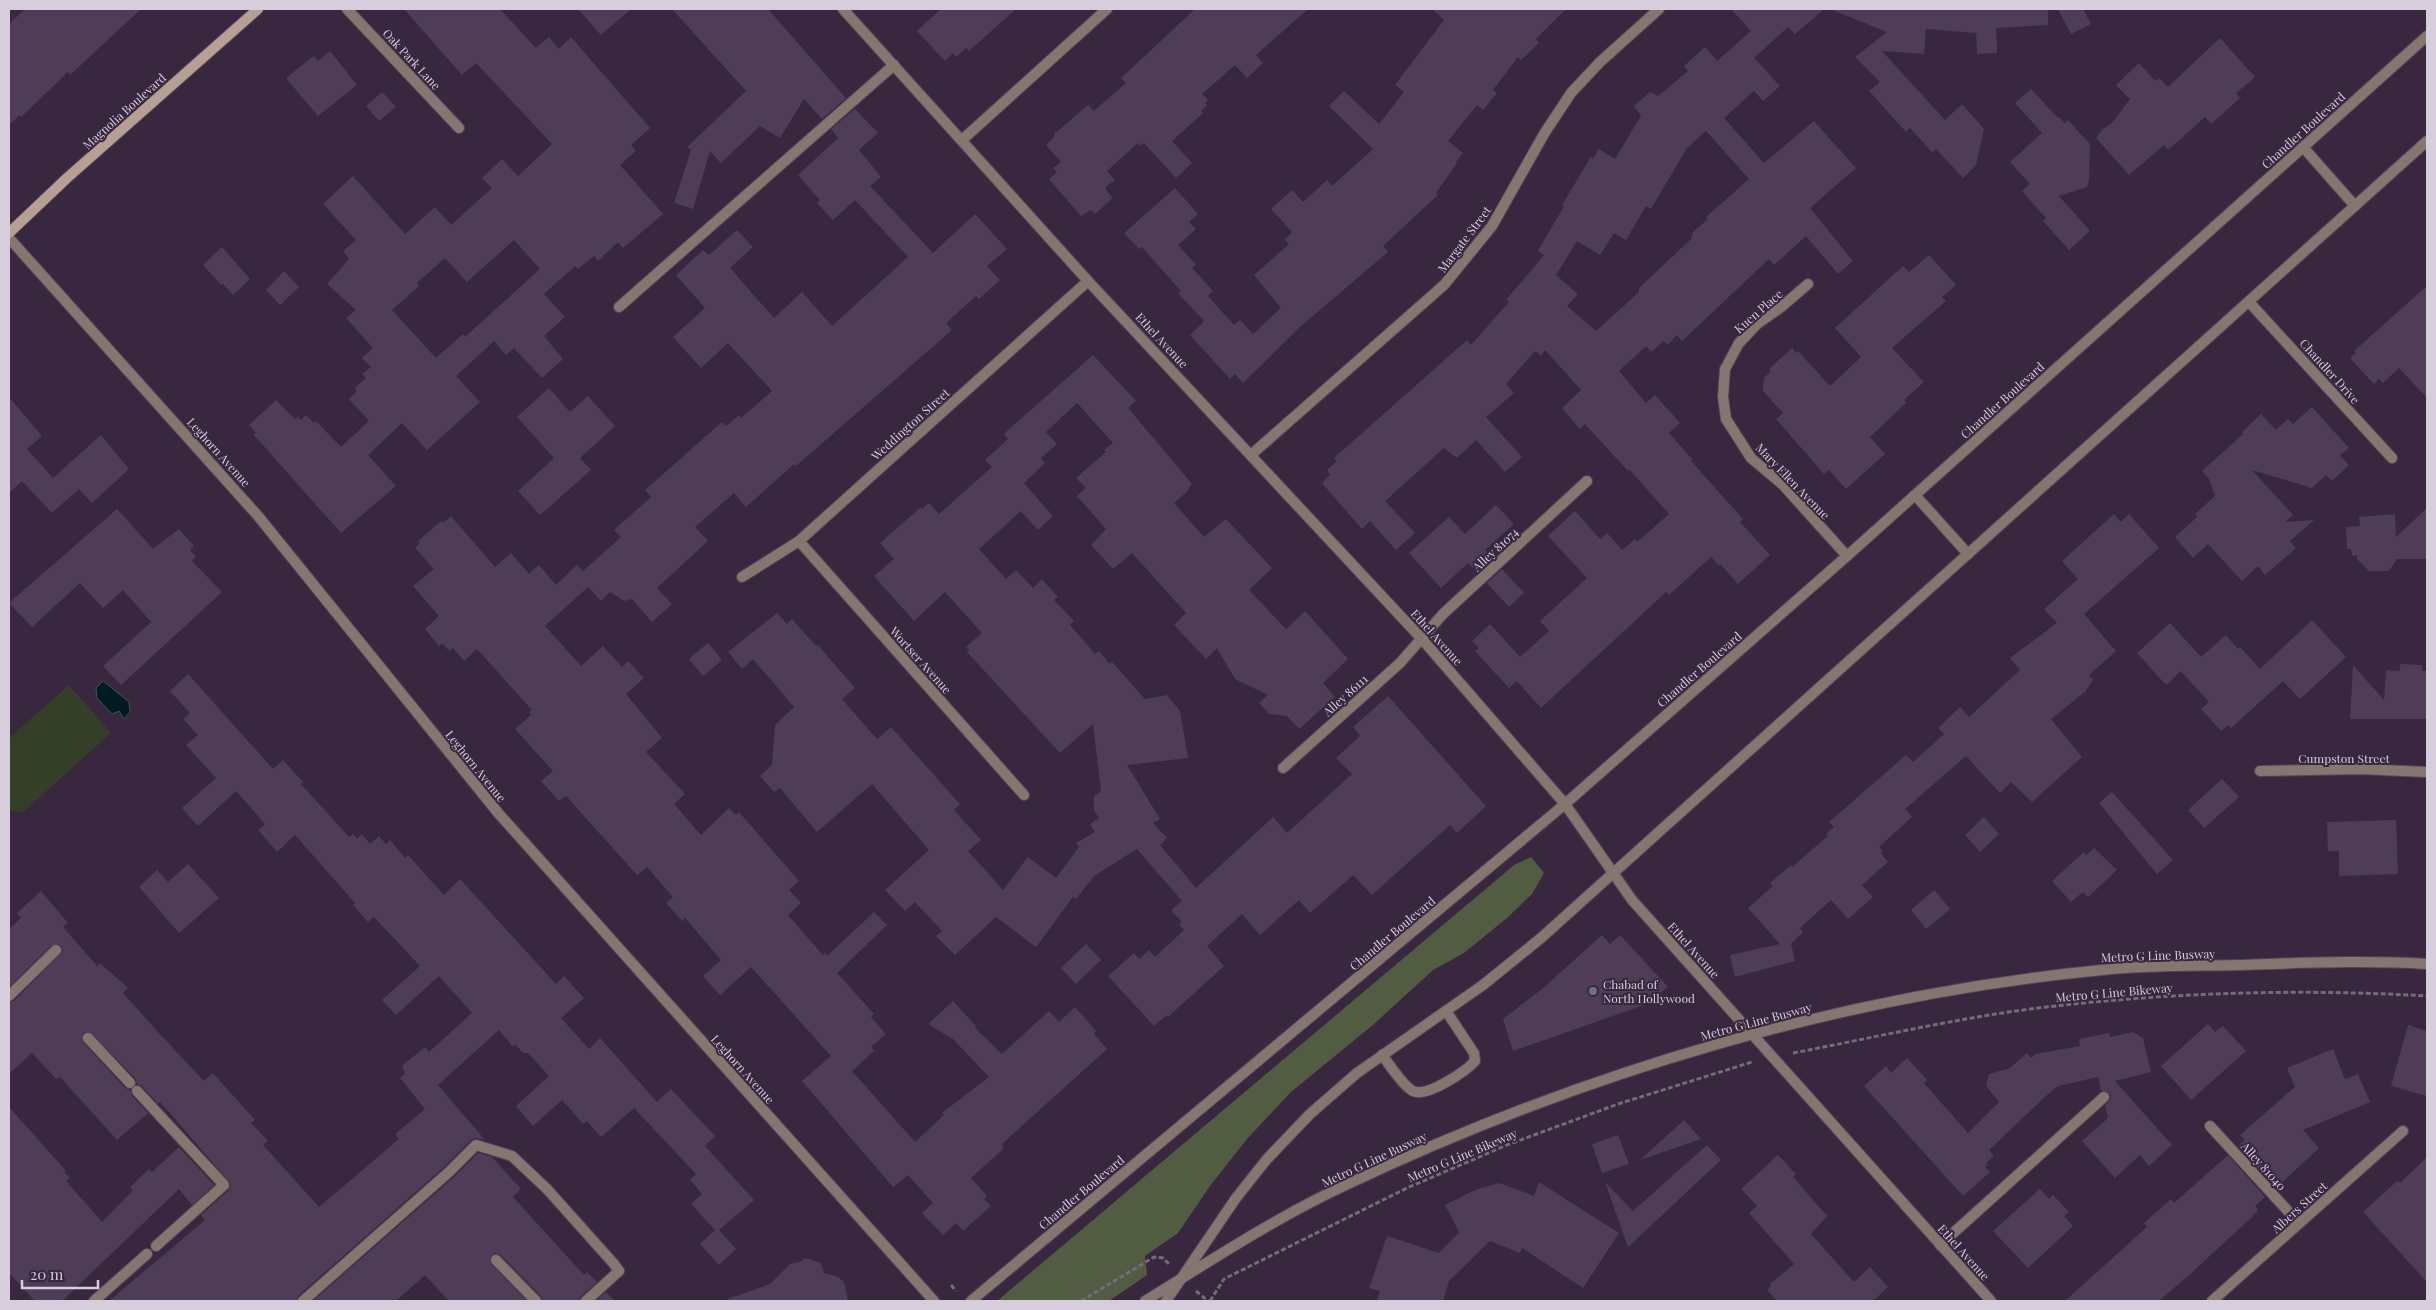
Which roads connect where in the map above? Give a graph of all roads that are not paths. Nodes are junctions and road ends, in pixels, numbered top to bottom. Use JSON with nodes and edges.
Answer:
{"nodes":[{"id":1,"x":258,"y":9,"type":"edge"},
{"id":2,"x":347,"y":9,"type":"edge"},
{"id":3,"x":843,"y":9,"type":"edge"},
{"id":4,"x":1107,"y":9,"type":"edge"},
{"id":5,"x":1659,"y":9,"type":"edge"},
{"id":6,"x":2427,"y":36,"type":"edge"},
{"id":7,"x":894,"y":65,"type":"junction"},
{"id":8,"x":459,"y":128,"type":"dead end"},
{"id":9,"x":962,"y":140,"type":"junction"},
{"id":10,"x":2427,"y":141,"type":"edge"},
{"id":11,"x":2302,"y":147,"type":"junction"},
{"id":12,"x":2355,"y":206,"type":"junction"},
{"id":13,"x":9,"y":233,"type":"edge"},
{"id":14,"x":9,"y":238,"type":"edge"},
{"id":15,"x":1088,"y":281,"type":"junction"},
{"id":16,"x":1808,"y":284,"type":"dead end"},
{"id":17,"x":2249,"y":302,"type":"junction"},
{"id":18,"x":619,"y":306,"type":"dead end"},
{"id":19,"x":1726,"y":419,"type":"joint"},
{"id":20,"x":1252,"y":454,"type":"junction"},
{"id":21,"x":2392,"y":458,"type":"dead end"},
{"id":22,"x":1587,"y":480,"type":"dead end"},
{"id":23,"x":1914,"y":495,"type":"junction"},
{"id":24,"x":799,"y":541,"type":"junction"},
{"id":25,"x":1968,"y":554,"type":"junction"},
{"id":26,"x":1847,"y":556,"type":"junction"},
{"id":27,"x":742,"y":577,"type":"dead end"},
{"id":28,"x":1422,"y":638,"type":"junction"},
{"id":29,"x":1283,"y":768,"type":"dead end"},
{"id":30,"x":2260,"y":771,"type":"dead end"},
{"id":31,"x":2427,"y":772,"type":"edge"},
{"id":32,"x":1024,"y":795,"type":"dead end"},
{"id":33,"x":1565,"y":804,"type":"junction"},
{"id":34,"x":1613,"y":873,"type":"junction"},
{"id":35,"x":56,"y":950,"type":"dead end"},
{"id":36,"x":2427,"y":964,"type":"edge"},
{"id":37,"x":9,"y":996,"type":"edge"},
{"id":38,"x":1446,"y":1011,"type":"junction"},
{"id":39,"x":1751,"y":1034,"type":"junction"},
{"id":40,"x":88,"y":1038,"type":"dead end"},
{"id":41,"x":1382,"y":1055,"type":"junction"},
{"id":42,"x":130,"y":1083,"type":"dead end"},
{"id":43,"x":137,"y":1092,"type":"dead end"},
{"id":44,"x":2104,"y":1097,"type":"dead end"},
{"id":45,"x":2210,"y":1126,"type":"dead end"},
{"id":46,"x":2403,"y":1130,"type":"dead end"},
{"id":47,"x":2300,"y":1223,"type":"junction"},
{"id":48,"x":1940,"y":1245,"type":"junction"},
{"id":49,"x":156,"y":1246,"type":"dead end"},
{"id":50,"x":147,"y":1254,"type":"dead end"},
{"id":51,"x":496,"y":1260,"type":"dead end"},
{"id":52,"x":1183,"y":1278,"type":"junction"},
{"id":53,"x":94,"y":1301,"type":"edge"},
{"id":54,"x":303,"y":1301,"type":"edge"},
{"id":55,"x":536,"y":1301,"type":"edge"},
{"id":56,"x":586,"y":1301,"type":"edge"},
{"id":57,"x":934,"y":1301,"type":"edge"},
{"id":58,"x":971,"y":1301,"type":"edge"},
{"id":59,"x":1145,"y":1301,"type":"edge"},
{"id":60,"x":1166,"y":1301,"type":"edge"},
{"id":61,"x":1991,"y":1301,"type":"edge"},
{"id":62,"x":2212,"y":1301,"type":"edge"}],
"edges":[{"from":1,"to":13,"type":"main road","name":"Magnolia Boulevard"},
{"from":2,"to":8,"type":"street","name":"Oak Park Lane"},
{"from":3,"to":7,"type":"street","name":"Ethel Avenue"},
{"from":4,"to":9,"type":"street"},
{"from":5,"to":20,"type":"street","name":"Margate Street"},
{"from":6,"to":11,"type":"street","name":"Chandler Boulevard"},
{"from":7,"to":9,"type":"street","name":"Ethel Avenue"},
{"from":7,"to":18,"type":"street"},
{"from":9,"to":15,"type":"street","name":"Ethel Avenue"},
{"from":10,"to":12,"type":"street"},
{"from":11,"to":12,"type":"street"},
{"from":11,"to":23,"type":"street","name":"Chandler Boulevard"},
{"from":12,"to":17,"type":"street"},
{"from":14,"to":57,"type":"street","name":"Leghorn Avenue"},
{"from":15,"to":20,"type":"street","name":"Ethel Avenue"},
{"from":15,"to":24,"type":"street","name":"Weddington Street"},
{"from":16,"to":19,"type":"street","name":"Kuen Place"},
{"from":17,"to":21,"type":"street","name":"Chandler Drive"},
{"from":17,"to":25,"type":"street"},
{"from":19,"to":26,"type":"street","name":"Mary Ellen Avenue"},
{"from":20,"to":28,"type":"street","name":"Ethel Avenue"},
{"from":22,"to":28,"type":"street","name":"Alley 81074"},
{"from":23,"to":25,"type":"street"},
{"from":23,"to":26,"type":"street","name":"Chandler Boulevard"},
{"from":24,"to":27,"type":"street","name":"Weddington Street"},
{"from":24,"to":32,"type":"street","name":"Wortser Avenue"},
{"from":25,"to":34,"type":"street"},
{"from":26,"to":33,"type":"street","name":"Chandler Boulevard"},
{"from":28,"to":29,"type":"street","name":"Alley 86111"},
{"from":28,"to":33,"type":"street","name":"Ethel Avenue"},
{"from":30,"to":31,"type":"street","name":"Cumpston Street"},
{"from":33,"to":34,"type":"street","name":"Ethel Avenue"},
{"from":33,"to":58,"type":"street","name":"Chandler Boulevard"},
{"from":34,"to":38,"type":"street"},
{"from":34,"to":39,"type":"street","name":"Ethel Avenue"},
{"from":35,"to":37,"type":"street"},
{"from":36,"to":39,"type":"street","name":"Metro G Line Busway"},
{"from":38,"to":41,"type":"street"},
{"from":38,"to":41,"type":"street"},
{"from":39,"to":48,"type":"street","name":"Ethel Avenue"},
{"from":39,"to":52,"type":"street","name":"Metro G Line Busway"},
{"from":40,"to":42,"type":"street"},
{"from":41,"to":52,"type":"street"},
{"from":43,"to":49,"type":"street"},
{"from":44,"to":48,"type":"street"},
{"from":45,"to":47,"type":"street","name":"Alley 81040"},
{"from":46,"to":47,"type":"street","name":"Albers Street"},
{"from":47,"to":62,"type":"street","name":"Albers Street"},
{"from":48,"to":61,"type":"street","name":"Ethel Avenue"},
{"from":50,"to":53,"type":"street"},
{"from":51,"to":55,"type":"street"},
{"from":52,"to":59,"type":"street","name":"Metro G Line Busway"},
{"from":52,"to":60,"type":"street"},
{"from":54,"to":56,"type":"street"}]}
